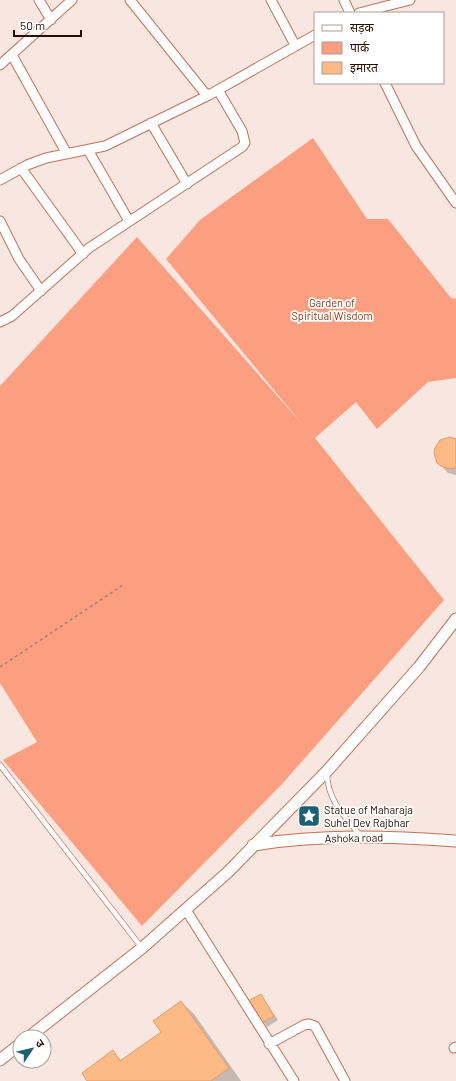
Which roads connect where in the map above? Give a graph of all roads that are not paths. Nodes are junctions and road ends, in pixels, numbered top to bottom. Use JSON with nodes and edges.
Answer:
{"nodes":[{"id":1,"x":39,"y":0,"type":"edge"},
{"id":2,"x":72,"y":0,"type":"edge"},
{"id":3,"x":130,"y":0,"type":"edge"},
{"id":4,"x":271,"y":0,"type":"edge"},
{"id":5,"x":344,"y":0,"type":"edge"},
{"id":6,"x":410,"y":0,"type":"edge"},
{"id":7,"x":350,"y":12,"type":"edge"},
{"id":8,"x":363,"y":12,"type":"edge"},
{"id":9,"x":51,"y":20,"type":"junction"},
{"id":10,"x":314,"y":36,"type":"edge"},
{"id":11,"x":295,"y":45,"type":"junction"},
{"id":12,"x":12,"y":55,"type":"junction"},
{"id":13,"x":0,"y":65,"type":"edge"},
{"id":14,"x":385,"y":84,"type":"edge"},
{"id":15,"x":218,"y":90,"type":"junction"},
{"id":16,"x":209,"y":95,"type":"junction"},
{"id":17,"x":151,"y":123,"type":"junction"},
{"id":18,"x":88,"y":150,"type":"junction"},
{"id":19,"x":67,"y":154,"type":"junction"},
{"id":20,"x":21,"y":168,"type":"junction"},
{"id":21,"x":1,"y":178,"type":"edge"},
{"id":22,"x":187,"y":184,"type":"junction"},
{"id":23,"x":456,"y":203,"type":"edge"},
{"id":24,"x":0,"y":220,"type":"edge"},
{"id":25,"x":129,"y":221,"type":"junction"},
{"id":26,"x":82,"y":254,"type":"junction"},
{"id":27,"x":41,"y":291,"type":"junction"},
{"id":28,"x":0,"y":322,"type":"edge"},
{"id":29,"x":456,"y":619,"type":"edge"},
{"id":30,"x":0,"y":765,"type":"edge"},
{"id":31,"x":327,"y":772,"type":"junction"},
{"id":32,"x":361,"y":837,"type":"junction"},
{"id":33,"x":456,"y":841,"type":"edge"},
{"id":34,"x":253,"y":845,"type":"junction"},
{"id":35,"x":186,"y":910,"type":"junction"},
{"id":36,"x":142,"y":948,"type":"junction"},
{"id":37,"x":39,"y":1029,"type":"edge"},
{"id":38,"x":269,"y":1044,"type":"junction"},
{"id":39,"x":12,"y":1050,"type":"edge"},
{"id":40,"x":0,"y":1060,"type":"edge"},
{"id":41,"x":294,"y":1081,"type":"edge"},
{"id":42,"x":345,"y":1081,"type":"edge"}],
"edges":[{"from":1,"to":9,"type":"street"},
{"from":2,"to":9,"type":"street"},
{"from":3,"to":16,"type":"street"},
{"from":4,"to":11,"type":"street"},
{"from":5,"to":7,"type":"street"},
{"from":6,"to":8,"type":"street"},
{"from":9,"to":12,"type":"street"},
{"from":10,"to":11,"type":"street"},
{"from":11,"to":15,"type":"street"},
{"from":12,"to":13,"type":"street"},
{"from":12,"to":19,"type":"street"},
{"from":14,"to":23,"type":"street"},
{"from":15,"to":16,"type":"street"},
{"from":15,"to":22,"type":"street"},
{"from":16,"to":17,"type":"street"},
{"from":17,"to":18,"type":"street"},
{"from":17,"to":22,"type":"street"},
{"from":18,"to":19,"type":"street"},
{"from":18,"to":25,"type":"street"},
{"from":19,"to":20,"type":"street"},
{"from":20,"to":21,"type":"street"},
{"from":20,"to":26,"type":"street"},
{"from":22,"to":25,"type":"street"},
{"from":24,"to":27,"type":"street"},
{"from":25,"to":26,"type":"street"},
{"from":26,"to":27,"type":"street"},
{"from":27,"to":28,"type":"street"},
{"from":29,"to":31,"type":"street"},
{"from":30,"to":36,"type":"lane"},
{"from":31,"to":32,"type":"lane"},
{"from":31,"to":34,"type":"street"},
{"from":32,"to":33,"type":"street","name":"Ashoka road"},
{"from":32,"to":34,"type":"street","name":"Ashoka road"},
{"from":34,"to":35,"type":"street"},
{"from":35,"to":36,"type":"street"},
{"from":35,"to":38,"type":"street"},
{"from":36,"to":37,"type":"street"},
{"from":38,"to":41,"type":"street"},
{"from":38,"to":42,"type":"street"},
{"from":39,"to":40,"type":"street"}]}
